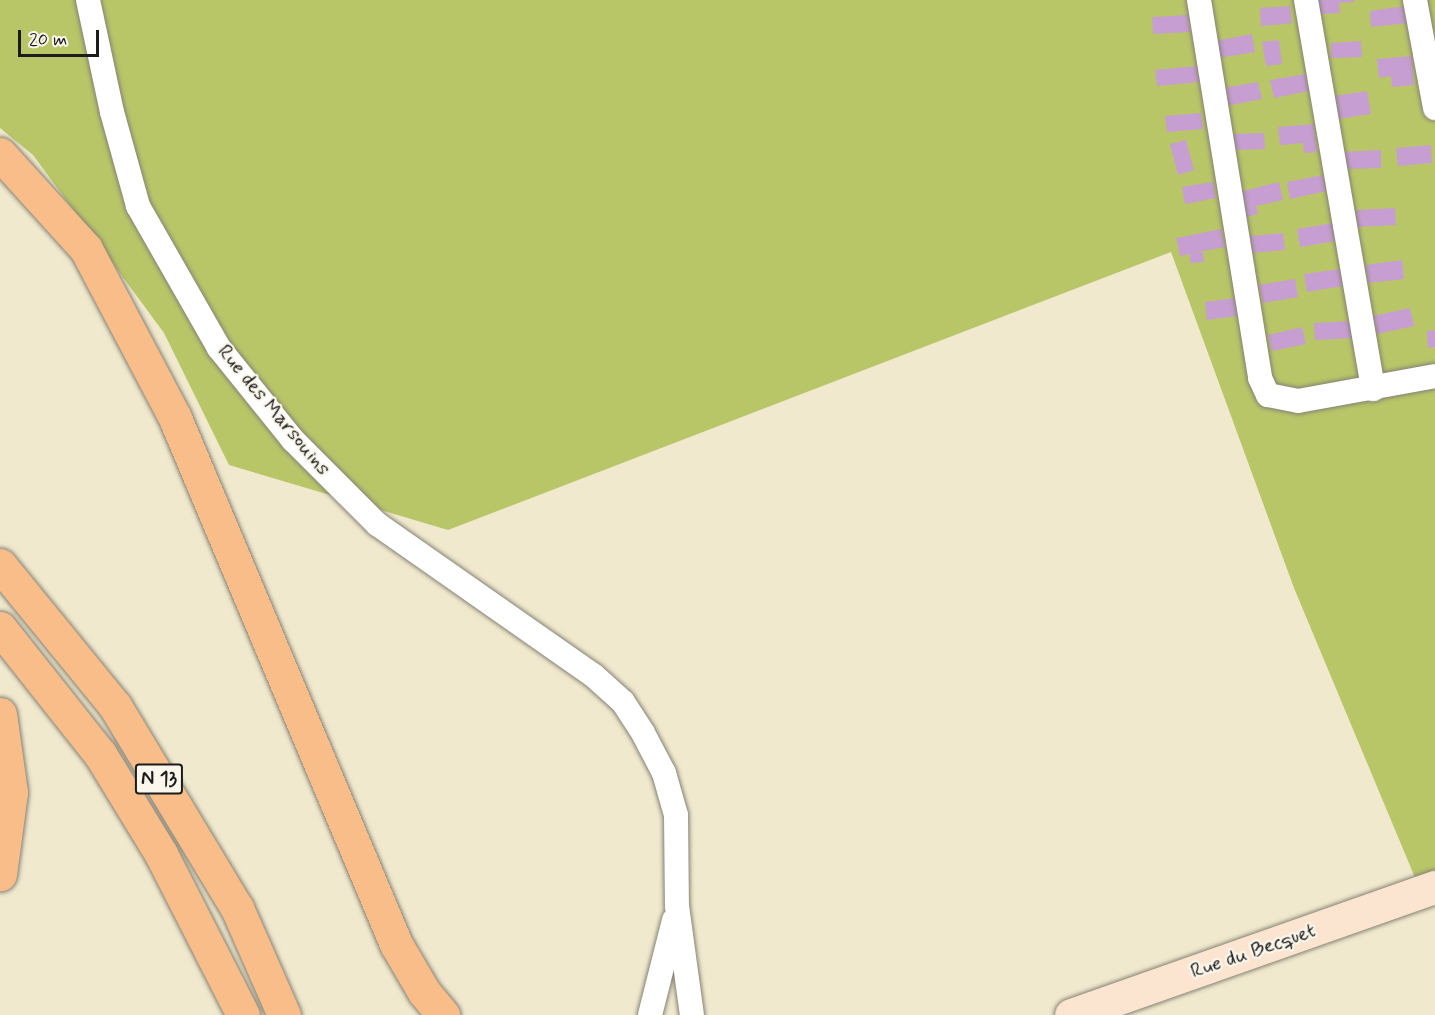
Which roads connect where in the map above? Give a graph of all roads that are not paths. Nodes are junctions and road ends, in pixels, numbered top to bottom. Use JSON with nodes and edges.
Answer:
{"nodes":[{"id":1,"x":88,"y":0,"type":"edge"},
{"id":2,"x":1198,"y":0,"type":"edge"},
{"id":3,"x":1306,"y":0,"type":"edge"},
{"id":4,"x":1415,"y":0,"type":"edge"},
{"id":5,"x":1435,"y":108,"type":"edge"},
{"id":6,"x":0,"y":154,"type":"edge"},
{"id":7,"x":1435,"y":376,"type":"edge"},
{"id":8,"x":1373,"y":389,"type":"junction"},
{"id":9,"x":0,"y":565,"type":"edge"},
{"id":10,"x":0,"y":628,"type":"edge"},
{"id":11,"x":0,"y":714,"type":"edge"},
{"id":12,"x":0,"y":874,"type":"edge"},
{"id":13,"x":1435,"y":887,"type":"edge"},
{"id":14,"x":677,"y":906,"type":"junction"},
{"id":15,"x":243,"y":1015,"type":"edge"},
{"id":16,"x":284,"y":1015,"type":"edge"},
{"id":17,"x":443,"y":1015,"type":"edge"},
{"id":18,"x":650,"y":1015,"type":"edge"},
{"id":19,"x":692,"y":1015,"type":"edge"},
{"id":20,"x":1071,"y":1015,"type":"edge"}],
"edges":[{"from":1,"to":14,"type":"street","name":"Rue des Marsouins"},
{"from":2,"to":8,"type":"street"},
{"from":3,"to":8,"type":"street"},
{"from":4,"to":5,"type":"street"},
{"from":6,"to":17,"type":"highway"},
{"from":7,"to":8,"type":"street"},
{"from":9,"to":16,"type":"highway","number":"N 13"},
{"from":10,"to":15,"type":"highway","number":"N 13"},
{"from":11,"to":12,"type":"highway"},
{"from":13,"to":20,"type":"main road","name":"Rue du Becquet"},
{"from":14,"to":18,"type":"street","name":"Rue des Marsouins"},
{"from":14,"to":19,"type":"street","name":"Rue des Marsouins"}]}
